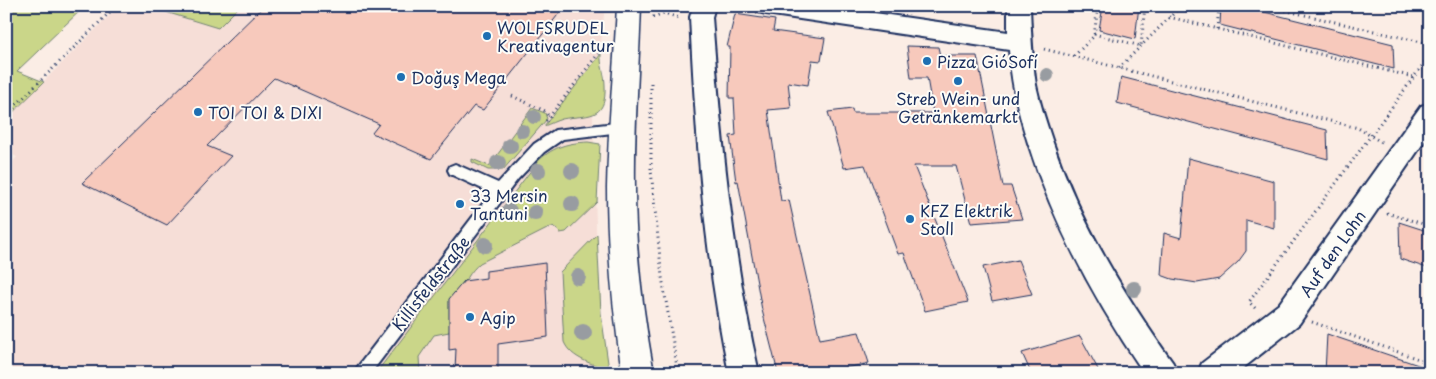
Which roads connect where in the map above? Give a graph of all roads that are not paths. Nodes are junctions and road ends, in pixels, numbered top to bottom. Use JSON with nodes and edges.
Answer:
{"nodes":[{"id":1,"x":704,"y":6,"type":"edge"},
{"id":2,"x":766,"y":6,"type":"edge"},
{"id":3,"x":1019,"y":6,"type":"edge"},
{"id":4,"x":640,"y":9,"type":"edge"},
{"id":5,"x":1022,"y":43,"type":"junction"},
{"id":6,"x":1430,"y":113,"type":"edge"},
{"id":7,"x":624,"y":127,"type":"junction"},
{"id":8,"x":455,"y":170,"type":"dead end"},
{"id":9,"x":501,"y":191,"type":"junction"},
{"id":10,"x":361,"y":373,"type":"edge"},
{"id":11,"x":638,"y":373,"type":"edge"},
{"id":12,"x":744,"y":373,"type":"edge"},
{"id":13,"x":1162,"y":373,"type":"edge"},
{"id":14,"x":1212,"y":373,"type":"edge"}],
"edges":[{"from":1,"to":12,"type":"street"},
{"from":2,"to":5,"type":"street"},
{"from":3,"to":5,"type":"street"},
{"from":4,"to":7,"type":"main road"},
{"from":5,"to":13,"type":"street"},
{"from":6,"to":14,"type":"street","name":"Auf den Lohn"},
{"from":7,"to":9,"type":"lane","name":"Killisfeldstraße"},
{"from":7,"to":11,"type":"main road"},
{"from":8,"to":9,"type":"lane"},
{"from":9,"to":10,"type":"lane","name":"Killisfeldstraße"}]}
